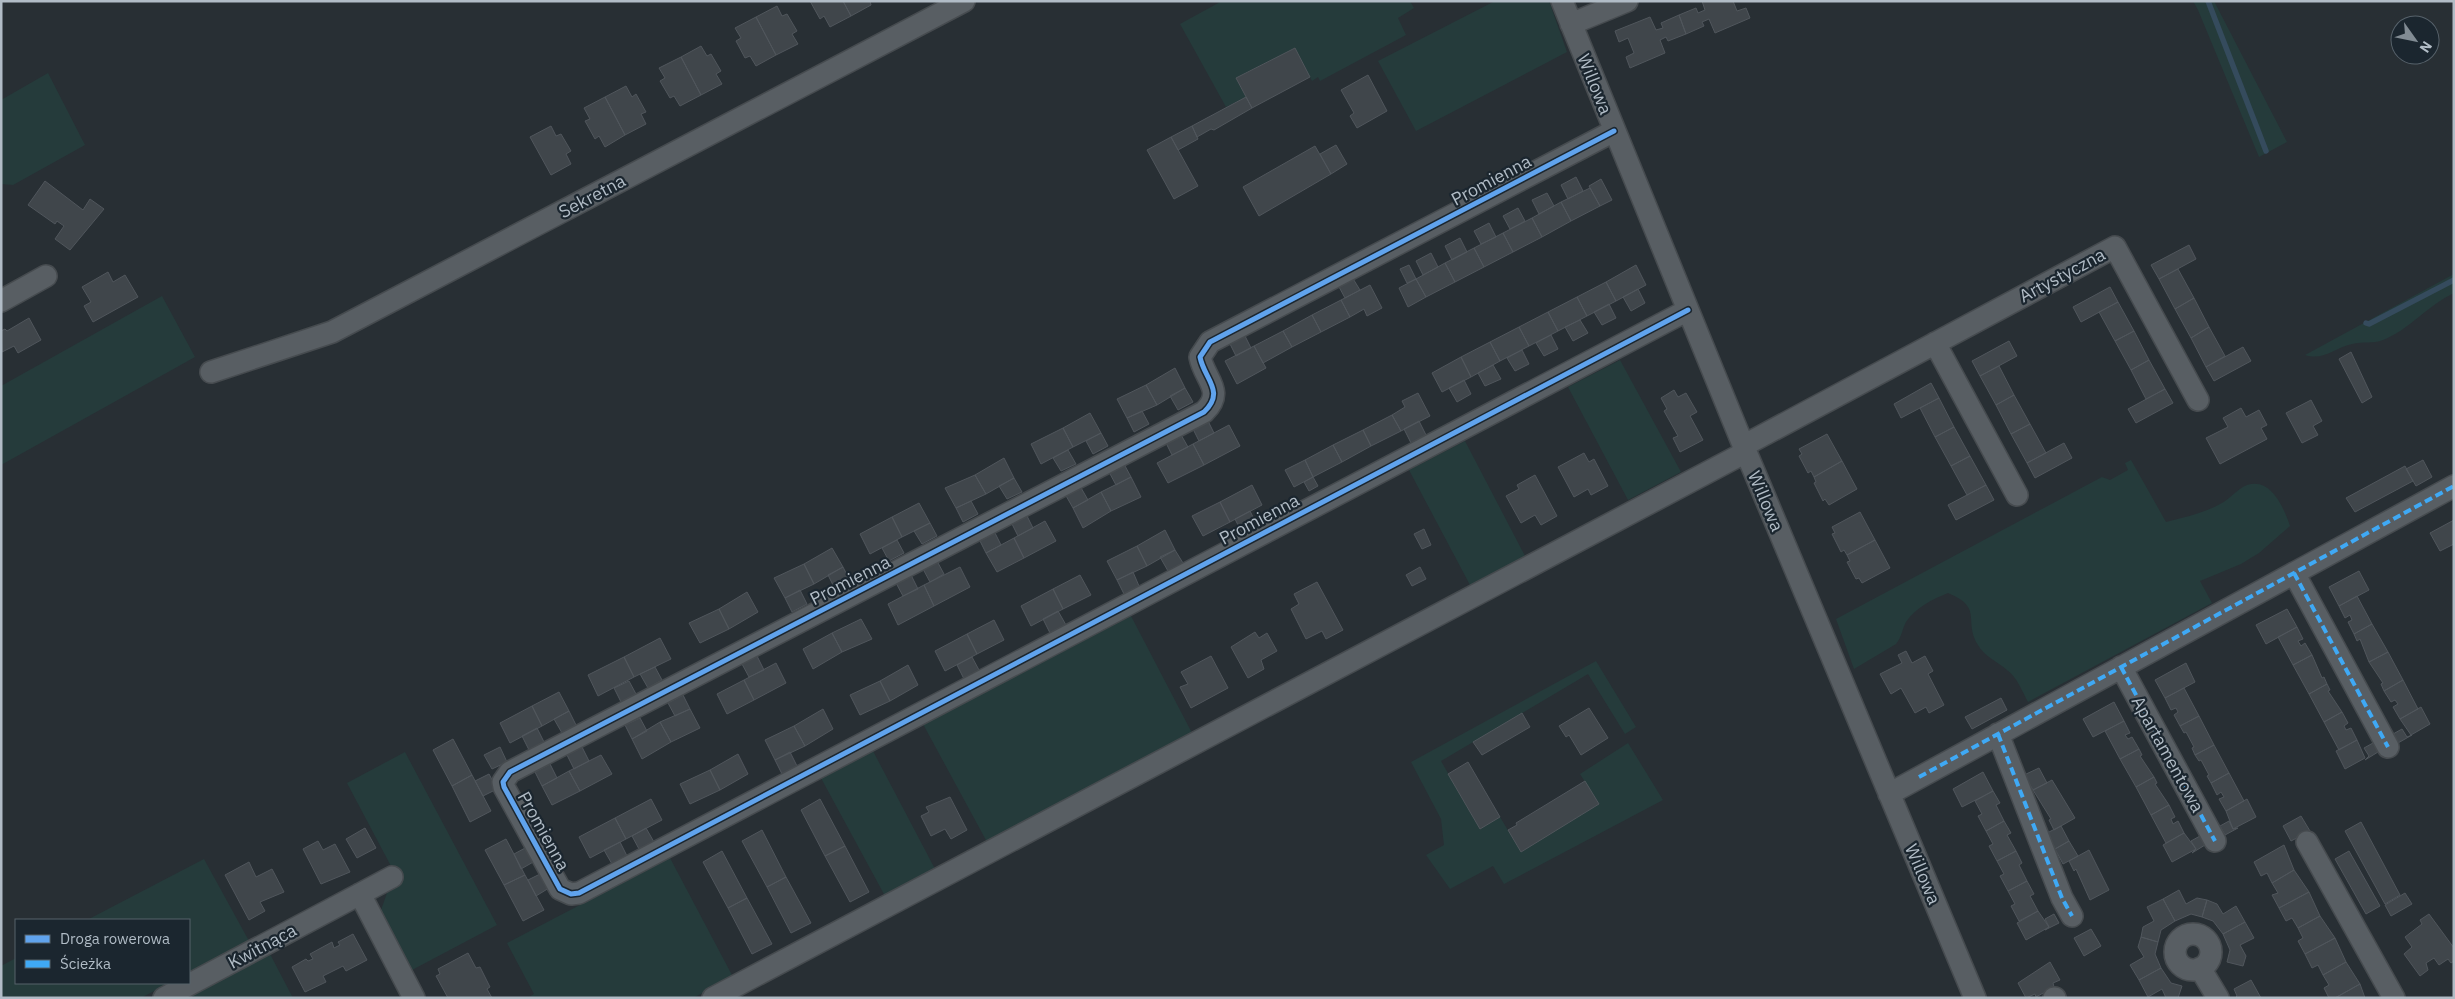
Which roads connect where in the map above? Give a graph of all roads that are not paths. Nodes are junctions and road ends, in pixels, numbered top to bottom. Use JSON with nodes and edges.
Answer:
{"nodes":[{"id":1,"x":964,"y":1,"type":"edge"},
{"id":2,"x":1562,"y":1,"type":"edge"},
{"id":3,"x":1627,"y":1,"type":"edge"},
{"id":4,"x":1571,"y":24,"type":"junction"},
{"id":5,"x":1614,"y":131,"type":"junction"},
{"id":6,"x":46,"y":276,"type":"dead end"},
{"id":7,"x":1,"y":301,"type":"edge"},
{"id":8,"x":1688,"y":310,"type":"junction"},
{"id":9,"x":1935,"y":343,"type":"junction"},
{"id":10,"x":212,"y":372,"type":"dead end"},
{"id":11,"x":2198,"y":400,"type":"dead end"},
{"id":12,"x":1744,"y":449,"type":"junction"},
{"id":13,"x":2454,"y":486,"type":"edge"},
{"id":14,"x":2017,"y":494,"type":"dead end"},
{"id":15,"x":2294,"y":574,"type":"junction"},
{"id":16,"x":2120,"y":667,"type":"junction"},
{"id":17,"x":1998,"y":734,"type":"junction"},
{"id":18,"x":2388,"y":747,"type":"dead end"},
{"id":19,"x":1889,"y":794,"type":"junction"},
{"id":20,"x":2215,"y":841,"type":"dead end"},
{"id":21,"x":2307,"y":842,"type":"dead end"},
{"id":22,"x":392,"y":877,"type":"dead end"},
{"id":23,"x":360,"y":894,"type":"junction"},
{"id":24,"x":2072,"y":916,"type":"dead end"},
{"id":25,"x":2200,"y":968,"type":"dead end"},
{"id":26,"x":164,"y":998,"type":"edge"},
{"id":27,"x":414,"y":998,"type":"edge"},
{"id":28,"x":713,"y":998,"type":"edge"},
{"id":29,"x":1975,"y":998,"type":"edge"},
{"id":30,"x":2218,"y":998,"type":"edge"},
{"id":31,"x":2394,"y":998,"type":"edge"}],
"edges":[{"from":1,"to":10,"type":"street","name":"Sekretna"},
{"from":2,"to":4,"type":"street","name":"Willowa"},
{"from":3,"to":4,"type":"street"},
{"from":4,"to":5,"type":"street","name":"Willowa"},
{"from":5,"to":8,"type":"street","name":"Willowa"},
{"from":5,"to":8,"type":"street","name":"Promienna"},
{"from":6,"to":7,"type":"street"},
{"from":8,"to":12,"type":"street","name":"Willowa"},
{"from":9,"to":11,"type":"street","name":"Artystyczna"},
{"from":9,"to":12,"type":"street","name":"Artystyczna"},
{"from":9,"to":14,"type":"street"},
{"from":12,"to":19,"type":"street","name":"Willowa"},
{"from":12,"to":28,"type":"street","name":"Artystyczna"},
{"from":13,"to":15,"type":"street"},
{"from":15,"to":16,"type":"street"},
{"from":15,"to":18,"type":"street"},
{"from":16,"to":17,"type":"street"},
{"from":16,"to":20,"type":"street","name":"Apartamentowa"},
{"from":17,"to":19,"type":"street"},
{"from":17,"to":24,"type":"street"},
{"from":19,"to":29,"type":"street","name":"Willowa"},
{"from":21,"to":31,"type":"street"},
{"from":22,"to":23,"type":"street","name":"Kwitnąca"},
{"from":23,"to":26,"type":"street","name":"Kwitnąca"},
{"from":23,"to":27,"type":"street"},
{"from":25,"to":30,"type":"street"}]}
